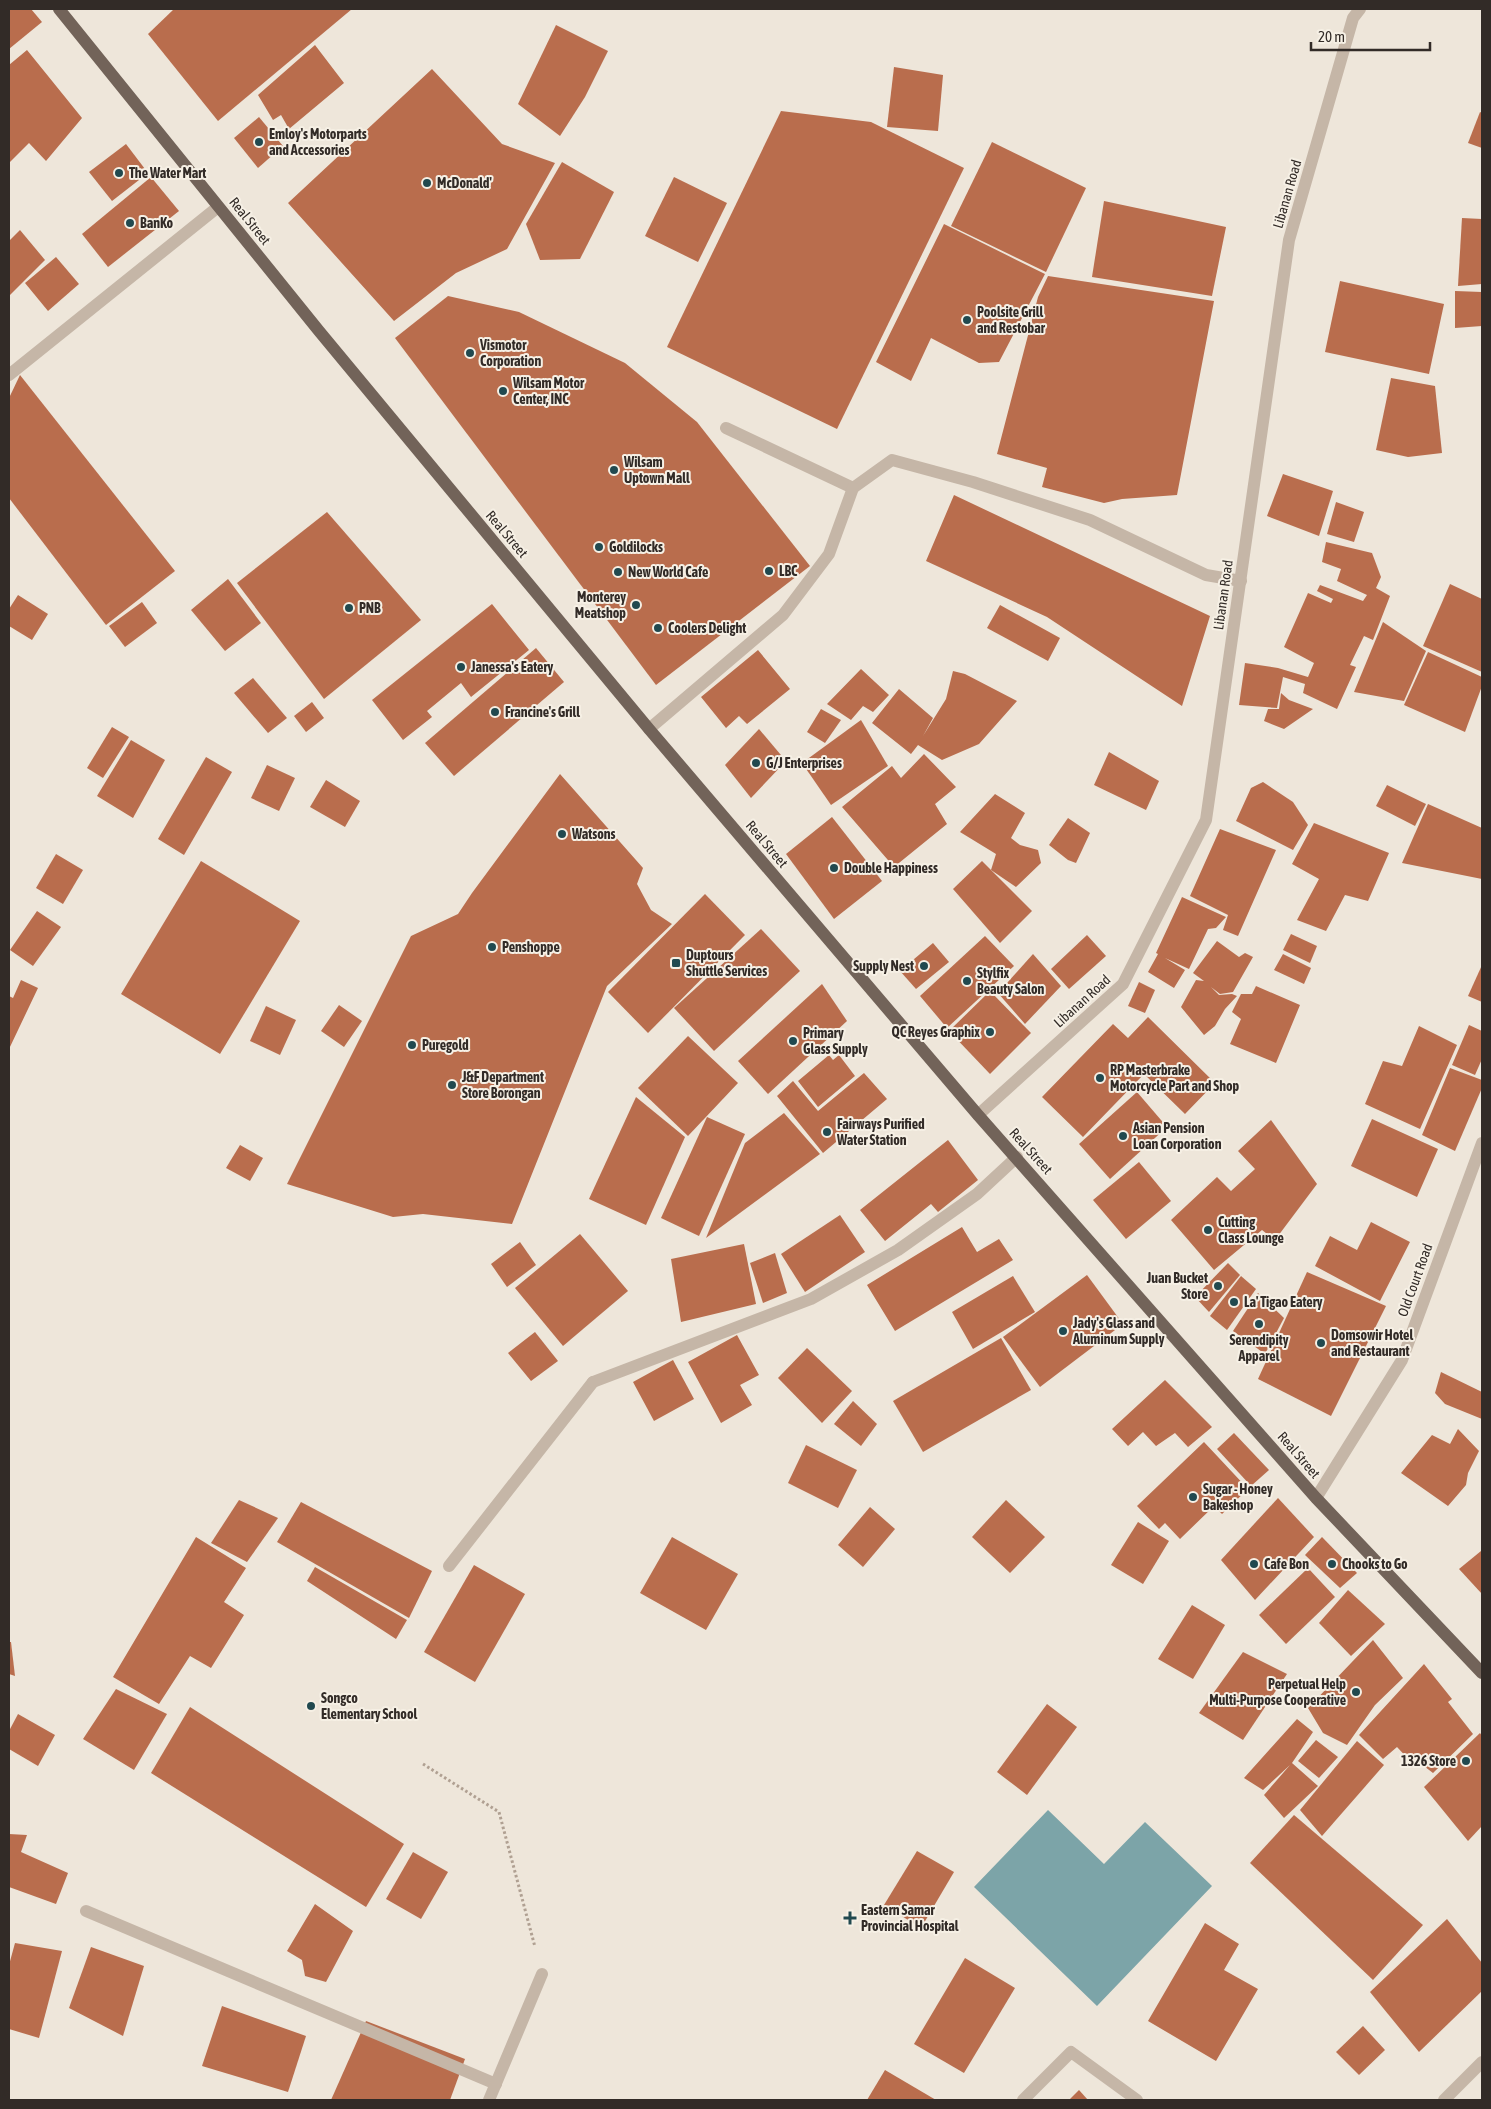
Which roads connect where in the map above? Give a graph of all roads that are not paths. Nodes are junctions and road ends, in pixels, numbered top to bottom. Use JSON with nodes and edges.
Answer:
{"nodes":[{"id":1,"x":58,"y":9,"type":"edge"},
{"id":2,"x":1360,"y":9,"type":"edge"},
{"id":3,"x":218,"y":207,"type":"junction"},
{"id":4,"x":9,"y":375,"type":"edge"},
{"id":5,"x":726,"y":428,"type":"dead end"},
{"id":6,"x":853,"y":488,"type":"junction"},
{"id":7,"x":1241,"y":581,"type":"junction"},
{"id":8,"x":650,"y":729,"type":"junction"},
{"id":9,"x":978,"y":1115,"type":"junction"},
{"id":10,"x":1482,"y":1143,"type":"edge"},
{"id":11,"x":1017,"y":1157,"type":"junction"},
{"id":12,"x":1316,"y":1498,"type":"junction"},
{"id":13,"x":450,"y":1566,"type":"dead end"},
{"id":14,"x":1482,"y":1674,"type":"edge"},
{"id":15,"x":86,"y":1911,"type":"dead end"},
{"id":16,"x":542,"y":1974,"type":"road end"},
{"id":17,"x":1482,"y":2062,"type":"edge"},
{"id":18,"x":496,"y":2084,"type":"junction"},
{"id":19,"x":489,"y":2100,"type":"edge"},
{"id":20,"x":1024,"y":2100,"type":"edge"},
{"id":21,"x":1138,"y":2100,"type":"edge"},
{"id":22,"x":1444,"y":2100,"type":"edge"}],
"edges":[{"from":1,"to":3,"type":"main road","name":"Real Street"},
{"from":2,"to":7,"type":"street","name":"Libanan Road"},
{"from":3,"to":4,"type":"street"},
{"from":3,"to":8,"type":"main road","name":"Real Street"},
{"from":5,"to":6,"type":"street"},
{"from":6,"to":7,"type":"street"},
{"from":6,"to":8,"type":"street"},
{"from":7,"to":9,"type":"street","name":"Libanan Road"},
{"from":8,"to":9,"type":"main road","name":"Real Street"},
{"from":9,"to":11,"type":"main road","name":"Real Street"},
{"from":10,"to":12,"type":"street","name":"Old Court Road"},
{"from":11,"to":12,"type":"main road","name":"Real Street"},
{"from":11,"to":13,"type":"street"},
{"from":12,"to":14,"type":"main road","name":"Real Street"},
{"from":15,"to":18,"type":"street"},
{"from":16,"to":18,"type":"street"},
{"from":17,"to":22,"type":"street"},
{"from":18,"to":19,"type":"street"},
{"from":20,"to":21,"type":"street"}]}
